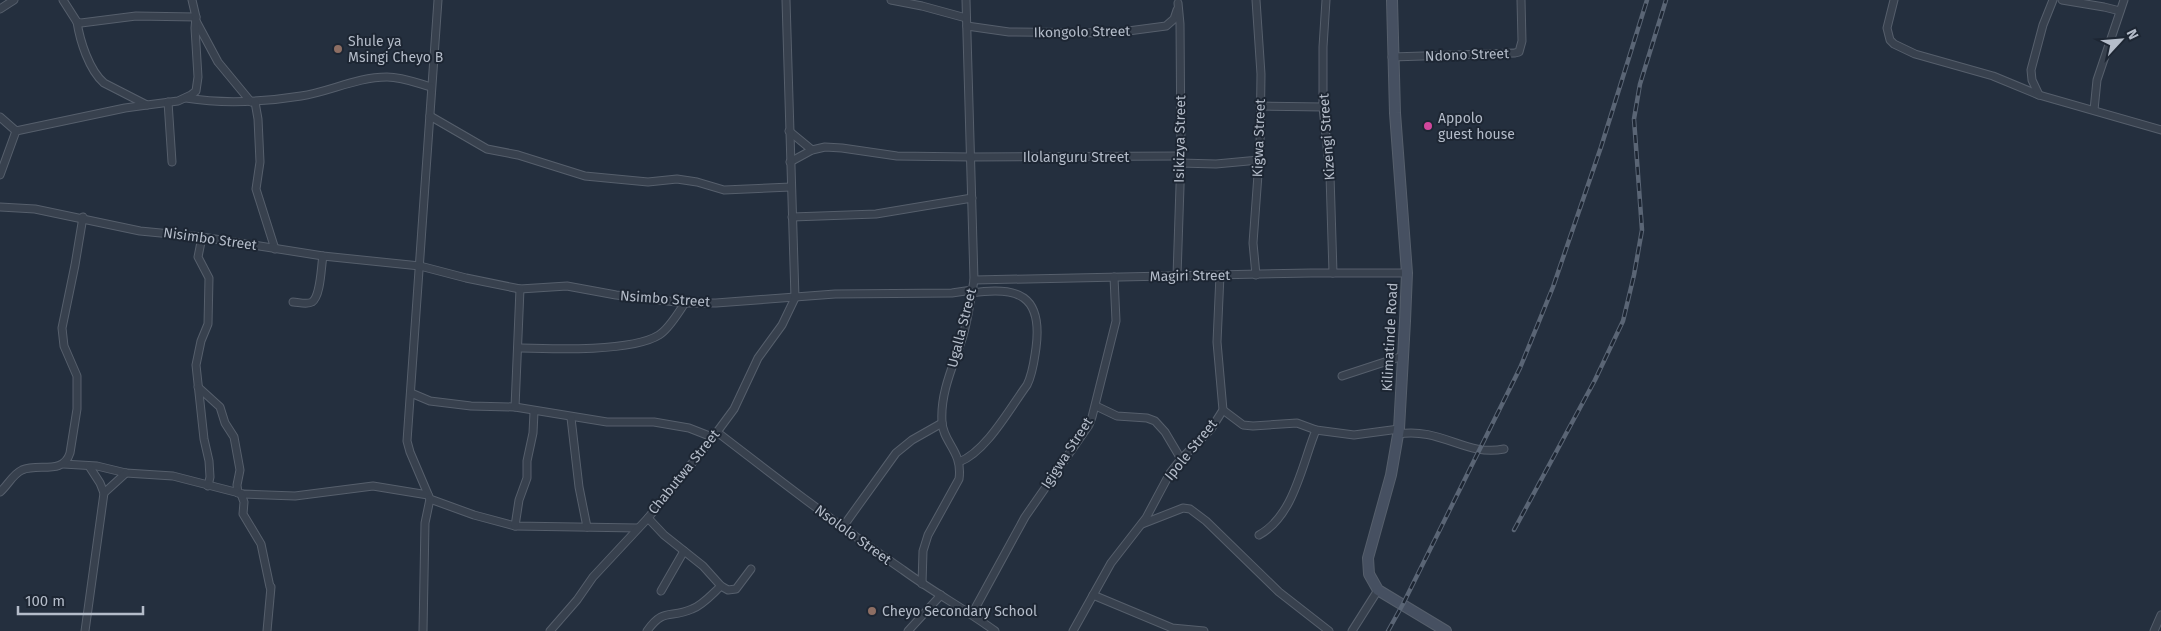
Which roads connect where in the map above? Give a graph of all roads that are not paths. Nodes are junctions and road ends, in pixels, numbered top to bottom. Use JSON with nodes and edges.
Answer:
{"nodes":[{"id":1,"x":14,"y":0,"type":"edge"},
{"id":2,"x":63,"y":0,"type":"edge"},
{"id":3,"x":192,"y":0,"type":"edge"},
{"id":4,"x":438,"y":0,"type":"edge"},
{"id":5,"x":786,"y":0,"type":"edge"},
{"id":6,"x":891,"y":0,"type":"edge"},
{"id":7,"x":966,"y":0,"type":"edge"},
{"id":8,"x":1256,"y":0,"type":"edge"},
{"id":9,"x":1326,"y":0,"type":"edge"},
{"id":10,"x":1392,"y":0,"type":"edge"},
{"id":11,"x":1521,"y":0,"type":"edge"},
{"id":12,"x":1894,"y":0,"type":"edge"},
{"id":13,"x":2053,"y":0,"type":"edge"},
{"id":14,"x":2062,"y":0,"type":"edge"},
{"id":15,"x":2124,"y":0,"type":"edge"},
{"id":16,"x":1178,"y":2,"type":"edge"},
{"id":17,"x":0,"y":9,"type":"edge"},
{"id":18,"x":2120,"y":11,"type":"junction"},
{"id":19,"x":196,"y":19,"type":"junction"},
{"id":20,"x":77,"y":22,"type":"junction"},
{"id":21,"x":967,"y":22,"type":"junction"},
{"id":22,"x":1392,"y":57,"type":"junction"},
{"id":23,"x":432,"y":87,"type":"junction"},
{"id":24,"x":2039,"y":94,"type":"junction"},
{"id":25,"x":185,"y":98,"type":"junction"},
{"id":26,"x":168,"y":102,"type":"junction"},
{"id":27,"x":253,"y":102,"type":"junction"},
{"id":28,"x":147,"y":105,"type":"junction"},
{"id":29,"x":1260,"y":106,"type":"junction"},
{"id":30,"x":1323,"y":106,"type":"junction"},
{"id":31,"x":2094,"y":110,"type":"junction"},
{"id":32,"x":430,"y":116,"type":"junction"},
{"id":33,"x":0,"y":117,"type":"edge"},
{"id":34,"x":16,"y":130,"type":"junction"},
{"id":35,"x":2161,"y":130,"type":"edge"},
{"id":36,"x":789,"y":131,"type":"junction"},
{"id":37,"x":812,"y":150,"type":"junction"},
{"id":38,"x":970,"y":157,"type":"junction"},
{"id":39,"x":1181,"y":159,"type":"junction"},
{"id":40,"x":1259,"y":160,"type":"junction"},
{"id":41,"x":172,"y":162,"type":"dead end"},
{"id":42,"x":790,"y":162,"type":"junction"},
{"id":43,"x":0,"y":175,"type":"edge"},
{"id":44,"x":791,"y":187,"type":"junction"},
{"id":45,"x":972,"y":198,"type":"junction"},
{"id":46,"x":0,"y":207,"type":"edge"},
{"id":47,"x":83,"y":217,"type":"junction"},
{"id":48,"x":792,"y":218,"type":"junction"},
{"id":49,"x":202,"y":237,"type":"junction"},
{"id":50,"x":275,"y":249,"type":"junction"},
{"id":51,"x":323,"y":256,"type":"junction"},
{"id":52,"x":420,"y":266,"type":"junction"},
{"id":53,"x":1333,"y":273,"type":"junction"},
{"id":54,"x":1406,"y":273,"type":"junction"},
{"id":55,"x":1220,"y":275,"type":"junction"},
{"id":56,"x":1256,"y":275,"type":"junction"},
{"id":57,"x":1177,"y":276,"type":"junction"},
{"id":58,"x":1114,"y":277,"type":"junction"},
{"id":59,"x":974,"y":280,"type":"junction"},
{"id":60,"x":520,"y":289,"type":"junction"},
{"id":61,"x":972,"y":292,"type":"junction"},
{"id":62,"x":795,"y":298,"type":"junction"},
{"id":63,"x":293,"y":302,"type":"dead end"},
{"id":64,"x":685,"y":303,"type":"junction"},
{"id":65,"x":518,"y":348,"type":"junction"},
{"id":66,"x":1403,"y":356,"type":"junction"},
{"id":67,"x":1342,"y":376,"type":"dead end"},
{"id":68,"x":198,"y":387,"type":"junction"},
{"id":69,"x":411,"y":393,"type":"junction"},
{"id":70,"x":1096,"y":406,"type":"junction"},
{"id":71,"x":515,"y":407,"type":"junction"},
{"id":72,"x":1222,"y":410,"type":"junction"},
{"id":73,"x":534,"y":412,"type":"junction"},
{"id":74,"x":571,"y":418,"type":"junction"},
{"id":75,"x":942,"y":423,"type":"junction"},
{"id":76,"x":1316,"y":430,"type":"junction"},
{"id":77,"x":1398,"y":431,"type":"junction"},
{"id":78,"x":715,"y":434,"type":"junction"},
{"id":79,"x":1504,"y":450,"type":"dead end"},
{"id":80,"x":1181,"y":459,"type":"junction"},
{"id":81,"x":959,"y":462,"type":"junction"},
{"id":82,"x":63,"y":464,"type":"junction"},
{"id":83,"x":89,"y":466,"type":"junction"},
{"id":84,"x":126,"y":473,"type":"junction"},
{"id":85,"x":208,"y":486,"type":"junction"},
{"id":86,"x":0,"y":492,"type":"edge"},
{"id":87,"x":104,"y":493,"type":"junction"},
{"id":88,"x":240,"y":494,"type":"junction"},
{"id":89,"x":429,"y":497,"type":"junction"},
{"id":90,"x":648,"y":518,"type":"junction"},
{"id":91,"x":1141,"y":524,"type":"junction"},
{"id":92,"x":515,"y":526,"type":"junction"},
{"id":93,"x":587,"y":527,"type":"junction"},
{"id":94,"x":638,"y":528,"type":"junction"},
{"id":95,"x":842,"y":528,"type":"junction"},
{"id":96,"x":1259,"y":535,"type":"dead end"},
{"id":97,"x":684,"y":551,"type":"junction"},
{"id":98,"x":750,"y":569,"type":"dead end"},
{"id":99,"x":922,"y":584,"type":"junction"},
{"id":100,"x":721,"y":586,"type":"junction"},
{"id":101,"x":1378,"y":590,"type":"junction"},
{"id":102,"x":661,"y":591,"type":"dead end"},
{"id":103,"x":941,"y":595,"type":"junction"},
{"id":104,"x":1094,"y":595,"type":"junction"},
{"id":105,"x":972,"y":614,"type":"junction"},
{"id":106,"x":2161,"y":615,"type":"edge"},
{"id":107,"x":552,"y":630,"type":"edge"},
{"id":108,"x":85,"y":631,"type":"edge"},
{"id":109,"x":267,"y":631,"type":"edge"},
{"id":110,"x":423,"y":631,"type":"edge"},
{"id":111,"x":647,"y":631,"type":"edge"},
{"id":112,"x":908,"y":631,"type":"edge"},
{"id":113,"x":995,"y":631,"type":"edge"},
{"id":114,"x":1073,"y":631,"type":"edge"},
{"id":115,"x":1204,"y":631,"type":"edge"},
{"id":116,"x":1329,"y":631,"type":"edge"},
{"id":117,"x":1352,"y":631,"type":"edge"},
{"id":118,"x":1446,"y":631,"type":"edge"},
{"id":119,"x":2154,"y":631,"type":"edge"}],
"edges":[{"from":1,"to":17,"type":"street"},
{"from":2,"to":20,"type":"street"},
{"from":3,"to":19,"type":"street"},
{"from":4,"to":23,"type":"street"},
{"from":5,"to":36,"type":"street"},
{"from":6,"to":21,"type":"street"},
{"from":7,"to":21,"type":"street","name":"Ugalla Street"},
{"from":8,"to":29,"type":"street","name":"Kigwa Street"},
{"from":9,"to":30,"type":"street","name":"Kizengi Street"},
{"from":10,"to":22,"type":"main road","name":"Kilimatinde Road"},
{"from":11,"to":22,"type":"street","name":"Ndono Street"},
{"from":12,"to":24,"type":"street"},
{"from":13,"to":24,"type":"street"},
{"from":14,"to":18,"type":"street"},
{"from":15,"to":18,"type":"street"},
{"from":16,"to":21,"type":"street","name":"Ikongolo Street"},
{"from":16,"to":39,"type":"street","name":"Isikizya Street"},
{"from":18,"to":31,"type":"street"},
{"from":19,"to":20,"type":"street"},
{"from":19,"to":25,"type":"street"},
{"from":19,"to":27,"type":"street"},
{"from":20,"to":28,"type":"street"},
{"from":21,"to":38,"type":"street","name":"Ugalla Street"},
{"from":22,"to":54,"type":"main road","name":"Kilimatinde Road"},
{"from":23,"to":27,"type":"street"},
{"from":23,"to":32,"type":"street"},
{"from":24,"to":31,"type":"street"},
{"from":25,"to":26,"type":"street"},
{"from":25,"to":27,"type":"street"},
{"from":26,"to":28,"type":"street"},
{"from":26,"to":41,"type":"street"},
{"from":27,"to":50,"type":"street"},
{"from":28,"to":34,"type":"street"},
{"from":29,"to":30,"type":"street"},
{"from":29,"to":40,"type":"street","name":"Kigwa Street"},
{"from":30,"to":53,"type":"street","name":"Kizengi Street"},
{"from":31,"to":35,"type":"street"},
{"from":32,"to":44,"type":"street"},
{"from":32,"to":52,"type":"street"},
{"from":33,"to":34,"type":"street"},
{"from":34,"to":43,"type":"street"},
{"from":36,"to":37,"type":"street"},
{"from":36,"to":42,"type":"street"},
{"from":37,"to":38,"type":"street","name":"Ilolanguru Street"},
{"from":37,"to":42,"type":"street"},
{"from":38,"to":39,"type":"street","name":"Ilolanguru Street"},
{"from":38,"to":45,"type":"street","name":"Ugalla Street"},
{"from":39,"to":40,"type":"street","name":"Ilolanguru Street"},
{"from":39,"to":57,"type":"street","name":"Isikizya Street"},
{"from":40,"to":56,"type":"street","name":"Kigwa Street"},
{"from":42,"to":44,"type":"street"},
{"from":44,"to":48,"type":"street"},
{"from":45,"to":48,"type":"street"},
{"from":45,"to":59,"type":"street","name":"Ugalla Street"},
{"from":46,"to":47,"type":"street","name":"Nisimbo Street"},
{"from":47,"to":49,"type":"street","name":"Nisimbo Street"},
{"from":47,"to":82,"type":"street"},
{"from":48,"to":62,"type":"street"},
{"from":49,"to":50,"type":"street","name":"Nisimbo Street"},
{"from":49,"to":68,"type":"street"},
{"from":50,"to":51,"type":"street","name":"Nisimbo Street"},
{"from":51,"to":52,"type":"street","name":"Nisimbo Street"},
{"from":51,"to":63,"type":"street"},
{"from":52,"to":60,"type":"street","name":"Nsimbo Street"},
{"from":52,"to":69,"type":"street"},
{"from":53,"to":54,"type":"street","name":"Magiri Street"},
{"from":53,"to":56,"type":"street","name":"Magiri Street"},
{"from":54,"to":66,"type":"main road","name":"Kilimatinde Road"},
{"from":55,"to":56,"type":"street","name":"Magiri Street"},
{"from":55,"to":57,"type":"street","name":"Magiri Street"},
{"from":55,"to":72,"type":"street","name":"Ipole Street"},
{"from":57,"to":58,"type":"street","name":"Magiri Street"},
{"from":58,"to":59,"type":"street","name":"Magiri Street"},
{"from":58,"to":70,"type":"street","name":"Igigwa Street"},
{"from":59,"to":61,"type":"street","name":"Ugalla Street"},
{"from":60,"to":64,"type":"street","name":"Nsimbo Street"},
{"from":60,"to":65,"type":"street"},
{"from":61,"to":62,"type":"street","name":"Nsimbo Street"},
{"from":61,"to":75,"type":"street","name":"Ugalla Street"},
{"from":61,"to":81,"type":"street","name":"Nsimbo Street"},
{"from":62,"to":64,"type":"street","name":"Nsimbo Street"},
{"from":62,"to":78,"type":"street","name":"Chabutwa Street"},
{"from":64,"to":65,"type":"street"},
{"from":65,"to":71,"type":"street"},
{"from":66,"to":67,"type":"street"},
{"from":66,"to":77,"type":"main road","name":"Kilimatinde Road"},
{"from":68,"to":85,"type":"street"},
{"from":68,"to":88,"type":"street"},
{"from":69,"to":71,"type":"street","name":"Nsololo Street"},
{"from":69,"to":89,"type":"street"},
{"from":70,"to":80,"type":"street"},
{"from":70,"to":105,"type":"street","name":"Igigwa Street"},
{"from":71,"to":73,"type":"street","name":"Nsololo Street"},
{"from":72,"to":76,"type":"street"},
{"from":72,"to":80,"type":"street","name":"Ipole Street"},
{"from":73,"to":74,"type":"street","name":"Nsololo Street"},
{"from":73,"to":92,"type":"street"},
{"from":74,"to":78,"type":"street","name":"Nsololo Street"},
{"from":74,"to":93,"type":"street"},
{"from":75,"to":81,"type":"street"},
{"from":75,"to":95,"type":"street"},
{"from":76,"to":77,"type":"street"},
{"from":76,"to":96,"type":"street"},
{"from":77,"to":79,"type":"street"},
{"from":77,"to":101,"type":"main road","name":"Kilimatinde Road"},
{"from":78,"to":90,"type":"street","name":"Chabutwa Street"},
{"from":78,"to":95,"type":"street","name":"Nsololo Street"},
{"from":80,"to":91,"type":"street","name":"Ipole Street"},
{"from":81,"to":99,"type":"street"},
{"from":82,"to":83,"type":"street"},
{"from":82,"to":86,"type":"street"},
{"from":83,"to":84,"type":"street"},
{"from":83,"to":87,"type":"street"},
{"from":84,"to":85,"type":"street"},
{"from":84,"to":87,"type":"street"},
{"from":85,"to":88,"type":"street"},
{"from":87,"to":108,"type":"street"},
{"from":88,"to":89,"type":"street"},
{"from":88,"to":109,"type":"street"},
{"from":89,"to":92,"type":"street"},
{"from":89,"to":110,"type":"street"},
{"from":90,"to":94,"type":"street","name":"Chabutwa Street"},
{"from":90,"to":97,"type":"street"},
{"from":91,"to":104,"type":"street","name":"Ipole Street"},
{"from":91,"to":116,"type":"street"},
{"from":92,"to":93,"type":"street"},
{"from":93,"to":94,"type":"street"},
{"from":94,"to":107,"type":"street","name":"Chabutwa Street"},
{"from":95,"to":99,"type":"street","name":"Nsololo Street"},
{"from":97,"to":100,"type":"street"},
{"from":97,"to":102,"type":"street"},
{"from":98,"to":100,"type":"street"},
{"from":99,"to":103,"type":"street","name":"Nsololo Street"},
{"from":100,"to":111,"type":"street"},
{"from":101,"to":117,"type":"street"},
{"from":101,"to":118,"type":"main road"},
{"from":103,"to":105,"type":"street","name":"Nsololo Street"},
{"from":103,"to":112,"type":"street"},
{"from":104,"to":114,"type":"street","name":"Ipole Street"},
{"from":104,"to":115,"type":"street"},
{"from":105,"to":113,"type":"street","name":"Nsololo Street"},
{"from":106,"to":119,"type":"street"}]}
